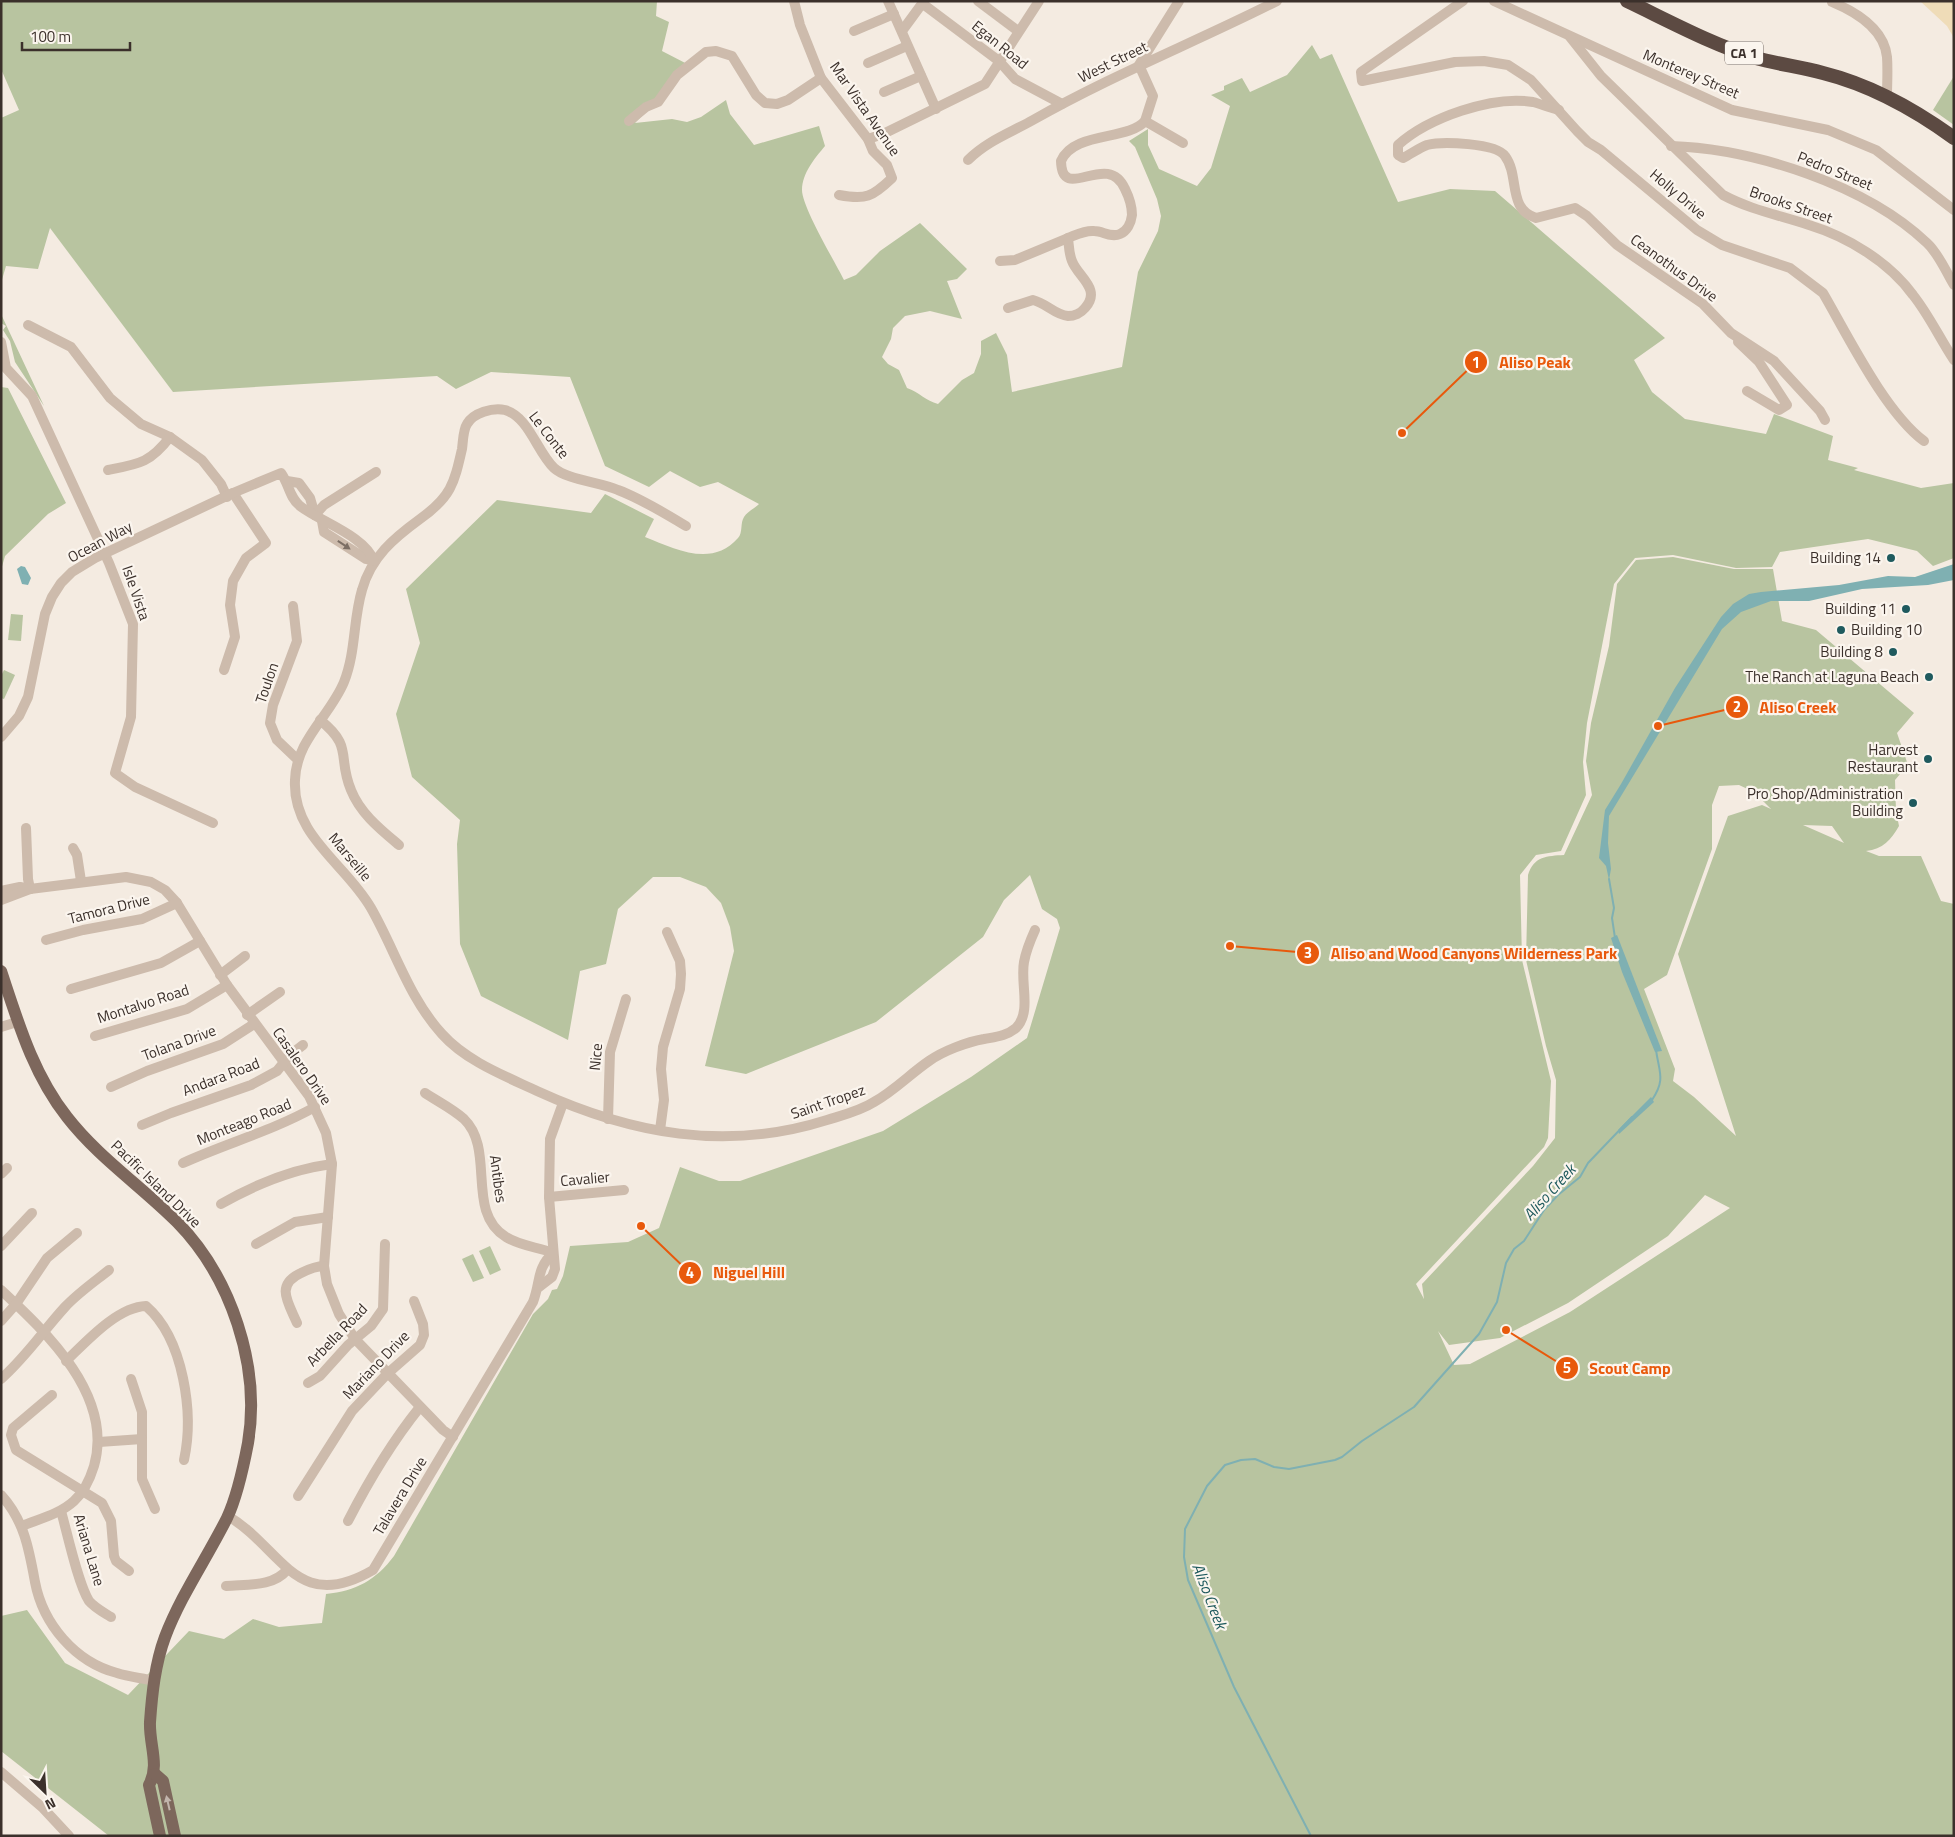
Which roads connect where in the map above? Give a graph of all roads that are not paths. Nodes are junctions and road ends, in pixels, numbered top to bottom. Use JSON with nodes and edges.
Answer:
{"nodes":[{"id":1,"x":794,"y":1,"type":"edge"},
{"id":2,"x":888,"y":1,"type":"edge"},
{"id":3,"x":978,"y":1,"type":"edge"},
{"id":4,"x":1179,"y":1,"type":"edge"},
{"id":5,"x":1277,"y":1,"type":"edge"},
{"id":6,"x":1463,"y":1,"type":"edge"},
{"id":7,"x":1494,"y":1,"type":"edge"},
{"id":8,"x":1627,"y":1,"type":"edge"},
{"id":9,"x":1037,"y":2,"type":"edge"},
{"id":10,"x":1832,"y":2,"type":"edge"},
{"id":11,"x":923,"y":3,"type":"edge"},
{"id":12,"x":894,"y":14,"type":"junction"},
{"id":13,"x":854,"y":31,"type":"dead end"},
{"id":14,"x":902,"y":31,"type":"junction"},
{"id":15,"x":1018,"y":31,"type":"junction"},
{"id":16,"x":1570,"y":38,"type":"junction"},
{"id":17,"x":907,"y":46,"type":"junction"},
{"id":18,"x":998,"y":61,"type":"junction"},
{"id":19,"x":868,"y":63,"type":"dead end"},
{"id":20,"x":1139,"y":65,"type":"junction"},
{"id":21,"x":921,"y":76,"type":"junction"},
{"id":22,"x":821,"y":78,"type":"junction"},
{"id":23,"x":884,"y":92,"type":"dead end"},
{"id":24,"x":1887,"y":96,"type":"junction"},
{"id":25,"x":1062,"y":104,"type":"junction"},
{"id":26,"x":936,"y":109,"type":"junction"},
{"id":27,"x":1559,"y":110,"type":"junction"},
{"id":28,"x":629,"y":121,"type":"dead end"},
{"id":29,"x":1145,"y":121,"type":"junction"},
{"id":30,"x":1954,"y":138,"type":"edge"},
{"id":31,"x":868,"y":139,"type":"junction"},
{"id":32,"x":1183,"y":143,"type":"dead end"},
{"id":33,"x":1671,"y":146,"type":"junction"},
{"id":34,"x":968,"y":160,"type":"dead end"},
{"id":35,"x":839,"y":195,"type":"dead end"},
{"id":36,"x":1954,"y":210,"type":"edge"},
{"id":37,"x":1068,"y":238,"type":"junction"},
{"id":38,"x":1000,"y":261,"type":"dead end"},
{"id":39,"x":1954,"y":285,"type":"edge"},
{"id":40,"x":1008,"y":308,"type":"dead end"},
{"id":41,"x":28,"y":325,"type":"dead end"},
{"id":42,"x":1731,"y":333,"type":"junction"},
{"id":43,"x":1,"y":342,"type":"edge"},
{"id":44,"x":1954,"y":360,"type":"edge"},
{"id":45,"x":4,"y":368,"type":"edge"},
{"id":46,"x":1747,"y":390,"type":"dead end"},
{"id":47,"x":1825,"y":420,"type":"dead end"},
{"id":48,"x":170,"y":437,"type":"junction"},
{"id":49,"x":1924,"y":441,"type":"dead end"},
{"id":50,"x":108,"y":470,"type":"dead end"},
{"id":51,"x":376,"y":472,"type":"dead end"},
{"id":52,"x":230,"y":495,"type":"junction"},
{"id":53,"x":318,"y":518,"type":"junction"},
{"id":54,"x":686,"y":526,"type":"dead end"},
{"id":55,"x":105,"y":554,"type":"junction"},
{"id":56,"x":374,"y":561,"type":"junction"},
{"id":57,"x":293,"y":606,"type":"dead end"},
{"id":58,"x":224,"y":670,"type":"dead end"},
{"id":59,"x":320,"y":720,"type":"junction"},
{"id":60,"x":1,"y":737,"type":"edge"},
{"id":61,"x":298,"y":760,"type":"junction"},
{"id":62,"x":213,"y":823,"type":"dead end"},
{"id":63,"x":26,"y":828,"type":"dead end"},
{"id":64,"x":399,"y":845,"type":"dead end"},
{"id":65,"x":73,"y":848,"type":"dead end"},
{"id":66,"x":81,"y":881,"type":"junction"},
{"id":67,"x":30,"y":889,"type":"junction"},
{"id":68,"x":1,"y":891,"type":"edge"},
{"id":69,"x":1,"y":900,"type":"edge"},
{"id":70,"x":177,"y":903,"type":"junction"},
{"id":71,"x":1035,"y":930,"type":"dead end"},
{"id":72,"x":667,"y":932,"type":"dead end"},
{"id":73,"x":46,"y":940,"type":"dead end"},
{"id":74,"x":200,"y":941,"type":"junction"},
{"id":75,"x":245,"y":956,"type":"dead end"},
{"id":76,"x":1,"y":971,"type":"edge"},
{"id":77,"x":220,"y":975,"type":"junction"},
{"id":78,"x":227,"y":986,"type":"junction"},
{"id":79,"x":71,"y":989,"type":"dead end"},
{"id":80,"x":280,"y":992,"type":"dead end"},
{"id":81,"x":626,"y":999,"type":"dead end"},
{"id":82,"x":247,"y":1015,"type":"junction"},
{"id":83,"x":17,"y":1022,"type":"junction"},
{"id":84,"x":254,"y":1024,"type":"junction"},
{"id":85,"x":1,"y":1027,"type":"edge"},
{"id":86,"x":94,"y":1036,"type":"dead end"},
{"id":87,"x":303,"y":1045,"type":"dead end"},
{"id":88,"x":284,"y":1063,"type":"junction"},
{"id":89,"x":111,"y":1087,"type":"dead end"},
{"id":90,"x":425,"y":1093,"type":"dead end"},
{"id":91,"x":563,"y":1103,"type":"junction"},
{"id":92,"x":315,"y":1107,"type":"junction"},
{"id":93,"x":608,"y":1120,"type":"junction"},
{"id":94,"x":142,"y":1126,"type":"dead end"},
{"id":95,"x":660,"y":1130,"type":"junction"},
{"id":96,"x":183,"y":1163,"type":"dead end"},
{"id":97,"x":332,"y":1164,"type":"junction"},
{"id":98,"x":624,"y":1190,"type":"dead end"},
{"id":99,"x":549,"y":1197,"type":"junction"},
{"id":100,"x":221,"y":1204,"type":"dead end"},
{"id":101,"x":32,"y":1214,"type":"dead end"},
{"id":102,"x":328,"y":1217,"type":"junction"},
{"id":103,"x":78,"y":1233,"type":"dead end"},
{"id":104,"x":256,"y":1244,"type":"dead end"},
{"id":105,"x":384,"y":1244,"type":"dead end"},
{"id":106,"x":1,"y":1246,"type":"edge"},
{"id":107,"x":553,"y":1253,"type":"junction"},
{"id":108,"x":324,"y":1266,"type":"junction"},
{"id":109,"x":109,"y":1270,"type":"dead end"},
{"id":110,"x":1,"y":1290,"type":"edge"},
{"id":111,"x":414,"y":1300,"type":"dead end"},
{"id":112,"x":16,"y":1304,"type":"junction"},
{"id":113,"x":1,"y":1321,"type":"edge"},
{"id":114,"x":296,"y":1323,"type":"dead end"},
{"id":115,"x":45,"y":1333,"type":"junction"},
{"id":116,"x":354,"y":1339,"type":"junction"},
{"id":117,"x":66,"y":1362,"type":"junction"},
{"id":118,"x":387,"y":1374,"type":"junction"},
{"id":119,"x":131,"y":1378,"type":"dead end"},
{"id":120,"x":1,"y":1379,"type":"edge"},
{"id":121,"x":308,"y":1383,"type":"dead end"},
{"id":122,"x":52,"y":1395,"type":"dead end"},
{"id":123,"x":420,"y":1407,"type":"junction"},
{"id":124,"x":453,"y":1437,"type":"junction"},
{"id":125,"x":142,"y":1439,"type":"junction"},
{"id":126,"x":99,"y":1442,"type":"junction"},
{"id":127,"x":184,"y":1460,"type":"dead end"},
{"id":128,"x":82,"y":1492,"type":"junction"},
{"id":129,"x":1,"y":1495,"type":"edge"},
{"id":130,"x":298,"y":1496,"type":"dead end"},
{"id":131,"x":155,"y":1509,"type":"dead end"},
{"id":132,"x":61,"y":1511,"type":"junction"},
{"id":133,"x":228,"y":1516,"type":"junction"},
{"id":134,"x":348,"y":1521,"type":"dead end"},
{"id":135,"x":22,"y":1526,"type":"junction"},
{"id":136,"x":287,"y":1570,"type":"junction"},
{"id":137,"x":128,"y":1571,"type":"dead end"},
{"id":138,"x":226,"y":1586,"type":"dead end"},
{"id":139,"x":111,"y":1617,"type":"dead end"},
{"id":140,"x":154,"y":1680,"type":"junction"},
{"id":141,"x":1,"y":1772,"type":"edge"},
{"id":142,"x":155,"y":1774,"type":"junction"},
{"id":143,"x":69,"y":1836,"type":"edge"},
{"id":144,"x":160,"y":1836,"type":"edge"},
{"id":145,"x":175,"y":1836,"type":"edge"}],
"edges":[{"from":1,"to":22,"type":"street","name":"Mar Vista Avenue"},
{"from":2,"to":12,"type":"street"},
{"from":3,"to":15,"type":"street"},
{"from":4,"to":20,"type":"street"},
{"from":5,"to":20,"type":"street","name":"West Street"},
{"from":6,"to":27,"type":"street","name":"Holly Drive"},
{"from":7,"to":16,"type":"street","name":"Monterey Street"},
{"from":8,"to":24,"type":"highway","number":"CA 1"},
{"from":9,"to":15,"type":"street"},
{"from":10,"to":24,"type":"street"},
{"from":11,"to":14,"type":"street"},
{"from":11,"to":18,"type":"street","name":"Egan Road"},
{"from":12,"to":13,"type":"street"},
{"from":12,"to":14,"type":"street"},
{"from":14,"to":17,"type":"street"},
{"from":15,"to":18,"type":"street"},
{"from":16,"to":33,"type":"street","name":"Brooks Street"},
{"from":16,"to":36,"type":"street","name":"Monterey Street"},
{"from":17,"to":19,"type":"street"},
{"from":17,"to":21,"type":"street"},
{"from":18,"to":25,"type":"street","name":"Egan Road"},
{"from":18,"to":26,"type":"street"},
{"from":20,"to":25,"type":"street","name":"West Street"},
{"from":20,"to":29,"type":"street"},
{"from":21,"to":23,"type":"street"},
{"from":21,"to":26,"type":"street"},
{"from":22,"to":28,"type":"street"},
{"from":22,"to":31,"type":"street","name":"Mar Vista Avenue"},
{"from":24,"to":30,"type":"highway","number":"CA 1"},
{"from":25,"to":34,"type":"street","name":"West Street"},
{"from":26,"to":31,"type":"street"},
{"from":27,"to":42,"type":"street","name":"Ceanothus Drive"},
{"from":27,"to":49,"type":"street","name":"Holly Drive"},
{"from":29,"to":32,"type":"street"},
{"from":29,"to":37,"type":"street"},
{"from":31,"to":35,"type":"street","name":"Mar Vista Avenue"},
{"from":33,"to":39,"type":"street","name":"Pedro Street"},
{"from":33,"to":44,"type":"street","name":"Brooks Street"},
{"from":37,"to":38,"type":"street"},
{"from":37,"to":40,"type":"street"},
{"from":41,"to":48,"type":"street"},
{"from":42,"to":46,"type":"street"},
{"from":42,"to":47,"type":"street","name":"Ceanothus Drive"},
{"from":43,"to":45,"type":"street","name":"Isle Vista"},
{"from":45,"to":55,"type":"street","name":"Isle Vista"},
{"from":48,"to":50,"type":"street"},
{"from":48,"to":52,"type":"street"},
{"from":51,"to":53,"type":"street"},
{"from":52,"to":53,"type":"street","name":"Ocean Way"},
{"from":52,"to":55,"type":"street","name":"Ocean Way"},
{"from":52,"to":58,"type":"street"},
{"from":53,"to":56,"type":"street"},
{"from":54,"to":56,"type":"street","name":"Le Conte"},
{"from":55,"to":60,"type":"street","name":"Ocean Way"},
{"from":55,"to":62,"type":"street","name":"Isle Vista"},
{"from":56,"to":59,"type":"street","name":"Marseille"},
{"from":57,"to":61,"type":"street","name":"Toulon"},
{"from":59,"to":61,"type":"street","name":"Marseille"},
{"from":59,"to":64,"type":"street"},
{"from":61,"to":91,"type":"street","name":"Marseille"},
{"from":63,"to":67,"type":"street"},
{"from":65,"to":66,"type":"street"},
{"from":66,"to":67,"type":"street","name":"Casalero Drive"},
{"from":66,"to":70,"type":"street","name":"Casalero Drive"},
{"from":67,"to":68,"type":"street","name":"Casalero Drive"},
{"from":67,"to":69,"type":"street","name":"Casalero Drive"},
{"from":70,"to":73,"type":"street","name":"Tamora Drive"},
{"from":70,"to":74,"type":"street","name":"Casalero Drive"},
{"from":71,"to":95,"type":"street","name":"Saint Tropez"},
{"from":72,"to":95,"type":"street"},
{"from":74,"to":77,"type":"street","name":"Casalero Drive"},
{"from":74,"to":79,"type":"street"},
{"from":75,"to":77,"type":"street"},
{"from":76,"to":83,"type":"main road","name":"Pacific Island Drive"},
{"from":77,"to":78,"type":"street","name":"Casalero Drive"},
{"from":78,"to":82,"type":"street","name":"Casalero Drive"},
{"from":78,"to":86,"type":"street","name":"Montalvo Road"},
{"from":80,"to":82,"type":"street"},
{"from":81,"to":93,"type":"street","name":"Nice"},
{"from":82,"to":84,"type":"street","name":"Casalero Drive"},
{"from":83,"to":85,"type":"street"},
{"from":83,"to":133,"type":"main road","name":"Pacific Island Drive"},
{"from":84,"to":88,"type":"street","name":"Casalero Drive"},
{"from":84,"to":89,"type":"street","name":"Tolana Drive"},
{"from":87,"to":88,"type":"street","name":"Andara Road"},
{"from":88,"to":92,"type":"street","name":"Casalero Drive"},
{"from":88,"to":94,"type":"street","name":"Andara Road"},
{"from":90,"to":107,"type":"street","name":"Antibes"},
{"from":91,"to":93,"type":"street","name":"Saint Tropez"},
{"from":91,"to":99,"type":"street","name":"Talavera Drive"},
{"from":92,"to":96,"type":"street","name":"Monteago Road"},
{"from":92,"to":97,"type":"street","name":"Casalero Drive"},
{"from":93,"to":95,"type":"street","name":"Saint Tropez"},
{"from":97,"to":100,"type":"street"},
{"from":97,"to":102,"type":"street","name":"Casalero Drive"},
{"from":98,"to":99,"type":"street","name":"Cavalier"},
{"from":99,"to":107,"type":"street","name":"Talavera Drive"},
{"from":101,"to":106,"type":"street"},
{"from":102,"to":104,"type":"street"},
{"from":102,"to":108,"type":"street","name":"Casalero Drive"},
{"from":103,"to":112,"type":"street"},
{"from":105,"to":116,"type":"street","name":"Arbella Road"},
{"from":107,"to":124,"type":"street","name":"Talavera Drive"},
{"from":108,"to":114,"type":"street"},
{"from":108,"to":116,"type":"street","name":"Casalero Drive"},
{"from":109,"to":115,"type":"street"},
{"from":110,"to":112,"type":"street"},
{"from":111,"to":118,"type":"street","name":"Mariano Drive"},
{"from":112,"to":113,"type":"street"},
{"from":112,"to":115,"type":"street"},
{"from":115,"to":117,"type":"street"},
{"from":115,"to":120,"type":"street"},
{"from":116,"to":118,"type":"street","name":"Casalero Drive"},
{"from":116,"to":121,"type":"street","name":"Arbella Road"},
{"from":117,"to":126,"type":"street"},
{"from":117,"to":127,"type":"street"},
{"from":118,"to":123,"type":"street","name":"Casalero Drive"},
{"from":118,"to":130,"type":"street","name":"Mariano Drive"},
{"from":119,"to":125,"type":"street"},
{"from":122,"to":128,"type":"street"},
{"from":123,"to":124,"type":"street","name":"Casalero Drive"},
{"from":123,"to":134,"type":"street"},
{"from":124,"to":136,"type":"street","name":"Talavera Drive"},
{"from":125,"to":126,"type":"street"},
{"from":125,"to":131,"type":"street"},
{"from":126,"to":128,"type":"street"},
{"from":128,"to":132,"type":"street"},
{"from":128,"to":137,"type":"street"},
{"from":129,"to":135,"type":"street"},
{"from":132,"to":135,"type":"street"},
{"from":132,"to":139,"type":"street","name":"Ariana Lane"},
{"from":133,"to":136,"type":"street","name":"Talavera Drive"},
{"from":133,"to":140,"type":"main road","name":"Pacific Island Drive"},
{"from":135,"to":140,"type":"street"},
{"from":136,"to":138,"type":"street"},
{"from":140,"to":142,"type":"main road","name":"Pacific Island Drive"},
{"from":141,"to":143,"type":"street"},
{"from":142,"to":144,"type":"main road","name":"Pacific Island Drive"},
{"from":145,"to":142,"type":"main road","name":"Pacific Island Drive","one_way":true}]}
